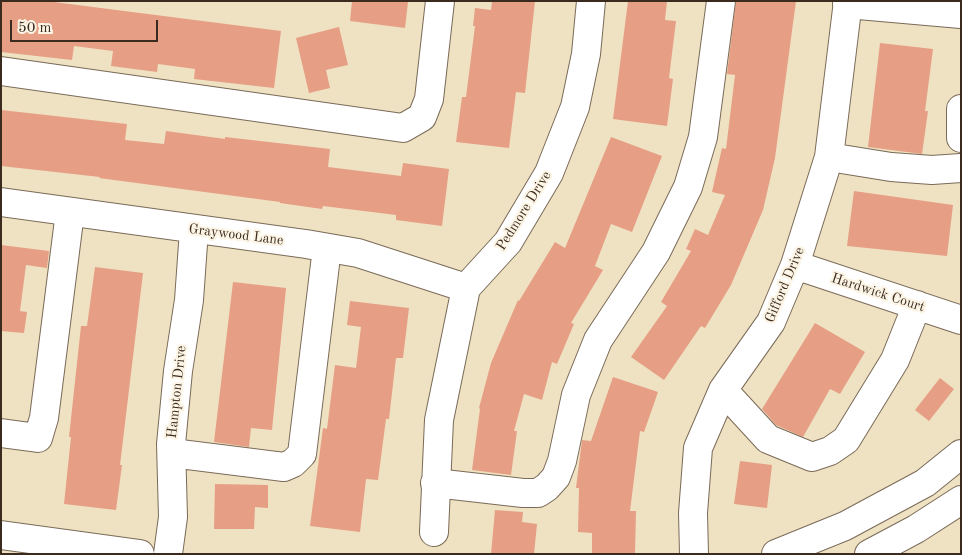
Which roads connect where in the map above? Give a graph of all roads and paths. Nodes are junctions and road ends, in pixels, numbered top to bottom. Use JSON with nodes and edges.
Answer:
{"nodes":[{"id":1,"x":440,"y":1,"type":"edge"},
{"id":2,"x":591,"y":1,"type":"edge"},
{"id":3,"x":721,"y":1,"type":"edge"},
{"id":4,"x":847,"y":2,"type":"edge"},
{"id":5,"x":961,"y":14,"type":"edge"},
{"id":6,"x":1,"y":71,"type":"edge"},
{"id":7,"x":961,"y":109,"type":"edge"},
{"id":8,"x":961,"y":138,"type":"edge"},
{"id":9,"x":828,"y":156,"type":"junction"},
{"id":10,"x":961,"y":168,"type":"edge"},
{"id":11,"x":1,"y":202,"type":"edge"},
{"id":12,"x":70,"y":212,"type":"junction"},
{"id":13,"x":194,"y":230,"type":"junction"},
{"id":14,"x":328,"y":248,"type":"junction"},
{"id":15,"x":795,"y":265,"type":"junction"},
{"id":16,"x":466,"y":288,"type":"junction"},
{"id":17,"x":917,"y":305,"type":"junction"},
{"id":18,"x":961,"y":320,"type":"edge"},
{"id":19,"x":723,"y":390,"type":"junction"},
{"id":20,"x":1,"y":433,"type":"edge"},
{"id":21,"x":172,"y":453,"type":"junction"},
{"id":22,"x":961,"y":454,"type":"edge"},
{"id":23,"x":435,"y":483,"type":"junction"},
{"id":24,"x":961,"y":500,"type":"edge"},
{"id":25,"x":434,"y":532,"type":"dead end"},
{"id":26,"x":1,"y":535,"type":"edge"},
{"id":27,"x":140,"y":554,"type":"edge"},
{"id":28,"x":168,"y":554,"type":"edge"},
{"id":29,"x":694,"y":554,"type":"edge"},
{"id":30,"x":776,"y":554,"type":"edge"},
{"id":31,"x":868,"y":554,"type":"edge"}],
"edges":[{"from":1,"to":6,"type":"street"},
{"from":2,"to":16,"type":"street","name":"Pedmore Drive"},
{"from":3,"to":23,"type":"street"},
{"from":4,"to":5,"type":"street"},
{"from":4,"to":9,"type":"street","name":"Gifford Drive"},
{"from":7,"to":8,"type":"street"},
{"from":9,"to":10,"type":"street"},
{"from":9,"to":15,"type":"street","name":"Gifford Drive"},
{"from":11,"to":12,"type":"street","name":"Graywood Lane"},
{"from":12,"to":13,"type":"street","name":"Graywood Lane"},
{"from":12,"to":20,"type":"street"},
{"from":13,"to":14,"type":"street","name":"Graywood Lane"},
{"from":13,"to":21,"type":"street","name":"Hampton Drive"},
{"from":14,"to":16,"type":"street","name":"Graywood Lane"},
{"from":14,"to":21,"type":"street"},
{"from":15,"to":17,"type":"street","name":"Hardwick Court"},
{"from":15,"to":19,"type":"street","name":"Gifford Drive"},
{"from":16,"to":23,"type":"street"},
{"from":17,"to":18,"type":"street","name":"Hardwick Court"},
{"from":17,"to":19,"type":"street"},
{"from":19,"to":29,"type":"street","name":"Gifford Drive"},
{"from":21,"to":28,"type":"street","name":"Hampton Drive"},
{"from":22,"to":30,"type":"street"},
{"from":23,"to":25,"type":"street"},
{"from":24,"to":31,"type":"street"},
{"from":26,"to":27,"type":"street"}]}
